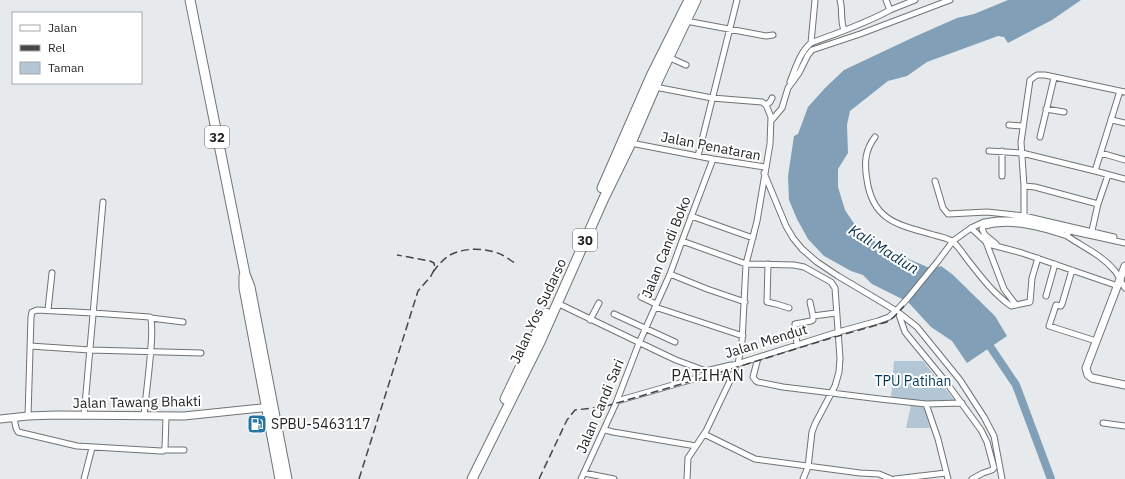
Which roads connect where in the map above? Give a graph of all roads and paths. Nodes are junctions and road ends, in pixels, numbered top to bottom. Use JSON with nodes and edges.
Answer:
{"nodes":[{"id":1,"x":190,"y":0,"type":"edge"},
{"id":2,"x":689,"y":0,"type":"edge"},
{"id":3,"x":696,"y":0,"type":"edge"},
{"id":4,"x":737,"y":0,"type":"edge"},
{"id":5,"x":815,"y":0,"type":"edge"},
{"id":6,"x":840,"y":0,"type":"edge"},
{"id":7,"x":886,"y":0,"type":"edge"},
{"id":8,"x":915,"y":0,"type":"edge"},
{"id":9,"x":950,"y":0,"type":"edge"},
{"id":10,"x":890,"y":10,"type":"junction"},
{"id":11,"x":686,"y":21,"type":"junction"},
{"id":12,"x":729,"y":29,"type":"junction"},
{"id":13,"x":844,"y":30,"type":"junction"},
{"id":14,"x":773,"y":35,"type":"dead end"},
{"id":15,"x":811,"y":43,"type":"junction"},
{"id":16,"x":668,"y":57,"type":"junction"},
{"id":17,"x":686,"y":65,"type":"dead end"},
{"id":18,"x":1054,"y":78,"type":"junction"},
{"id":19,"x":655,"y":87,"type":"junction"},
{"id":20,"x":788,"y":88,"type":"junction"},
{"id":21,"x":1123,"y":91,"type":"edge"},
{"id":22,"x":712,"y":98,"type":"junction"},
{"id":23,"x":772,"y":98,"type":"dead end"},
{"id":24,"x":766,"y":105,"type":"junction"},
{"id":25,"x":1046,"y":108,"type":"junction"},
{"id":26,"x":1064,"y":112,"type":"dead end"},
{"id":27,"x":774,"y":118,"type":"junction"},
{"id":28,"x":1112,"y":120,"type":"junction"},
{"id":29,"x":1125,"y":123,"type":"edge"},
{"id":30,"x":1009,"y":125,"type":"dead end"},
{"id":31,"x":1022,"y":126,"type":"junction"},
{"id":32,"x":875,"y":136,"type":"dead end"},
{"id":33,"x":1040,"y":137,"type":"dead end"},
{"id":34,"x":631,"y":143,"type":"junction"},
{"id":35,"x":989,"y":151,"type":"dead end"},
{"id":36,"x":1002,"y":151,"type":"junction"},
{"id":37,"x":1022,"y":153,"type":"junction"},
{"id":38,"x":1101,"y":153,"type":"junction"},
{"id":39,"x":698,"y":156,"type":"junction"},
{"id":40,"x":713,"y":159,"type":"junction"},
{"id":41,"x":1125,"y":160,"type":"edge"},
{"id":42,"x":765,"y":170,"type":"junction"},
{"id":43,"x":1095,"y":171,"type":"junction"},
{"id":44,"x":1108,"y":175,"type":"junction"},
{"id":45,"x":1002,"y":176,"type":"dead end"},
{"id":46,"x":1125,"y":179,"type":"edge"},
{"id":47,"x":935,"y":181,"type":"dead end"},
{"id":48,"x":1024,"y":186,"type":"junction"},
{"id":49,"x":602,"y":197,"type":"junction"},
{"id":50,"x":103,"y":202,"type":"dead end"},
{"id":51,"x":1098,"y":204,"type":"junction"},
{"id":52,"x":691,"y":216,"type":"junction"},
{"id":53,"x":1024,"y":216,"type":"junction"},
{"id":54,"x":971,"y":228,"type":"junction"},
{"id":55,"x":1068,"y":233,"type":"junction"},
{"id":56,"x":1091,"y":234,"type":"junction"},
{"id":57,"x":752,"y":238,"type":"junction"},
{"id":58,"x":682,"y":241,"type":"junction"},
{"id":59,"x":953,"y":241,"type":"junction"},
{"id":60,"x":1125,"y":241,"type":"edge"},
{"id":61,"x":986,"y":242,"type":"junction"},
{"id":62,"x":1001,"y":247,"type":"junction"},
{"id":63,"x":1038,"y":258,"type":"junction"},
{"id":64,"x":746,"y":264,"type":"junction"},
{"id":65,"x":768,"y":264,"type":"junction"},
{"id":66,"x":1055,"y":264,"type":"junction"},
{"id":67,"x":1125,"y":266,"type":"edge"},
{"id":68,"x":1072,"y":270,"type":"junction"},
{"id":69,"x":52,"y":273,"type":"dead end"},
{"id":70,"x":670,"y":274,"type":"junction"},
{"id":71,"x":1121,"y":285,"type":"edge"},
{"id":72,"x":1046,"y":296,"type":"dead end"},
{"id":73,"x":641,"y":297,"type":"dead end"},
{"id":74,"x":745,"y":302,"type":"junction"},
{"id":75,"x":810,"y":302,"type":"dead end"},
{"id":76,"x":557,"y":303,"type":"junction"},
{"id":77,"x":599,"y":303,"type":"dead end"},
{"id":78,"x":655,"y":305,"type":"junction"},
{"id":79,"x":1016,"y":305,"type":"junction"},
{"id":80,"x":788,"y":308,"type":"dead end"},
{"id":81,"x":48,"y":310,"type":"junction"},
{"id":82,"x":897,"y":311,"type":"junction"},
{"id":83,"x":93,"y":312,"type":"junction"},
{"id":84,"x":836,"y":313,"type":"junction"},
{"id":85,"x":614,"y":314,"type":"dead end"},
{"id":86,"x":813,"y":316,"type":"junction"},
{"id":87,"x":151,"y":318,"type":"junction"},
{"id":88,"x":590,"y":320,"type":"junction"},
{"id":89,"x":182,"y":322,"type":"dead end"},
{"id":90,"x":645,"y":329,"type":"junction"},
{"id":91,"x":838,"y":332,"type":"junction"},
{"id":92,"x":743,"y":336,"type":"junction"},
{"id":93,"x":1096,"y":341,"type":"junction"},
{"id":94,"x":675,"y":342,"type":"dead end"},
{"id":95,"x":639,"y":343,"type":"junction"},
{"id":96,"x":798,"y":345,"type":"junction"},
{"id":97,"x":30,"y":346,"type":"junction"},
{"id":98,"x":90,"y":350,"type":"junction"},
{"id":99,"x":150,"y":352,"type":"junction"},
{"id":100,"x":201,"y":353,"type":"dead end"},
{"id":101,"x":758,"y":358,"type":"junction"},
{"id":102,"x":736,"y":365,"type":"junction"},
{"id":103,"x":706,"y":373,"type":"junction"},
{"id":104,"x":1125,"y":385,"type":"edge"},
{"id":105,"x":831,"y":393,"type":"junction"},
{"id":106,"x":617,"y":401,"type":"junction"},
{"id":107,"x":962,"y":403,"type":"junction"},
{"id":108,"x":926,"y":404,"type":"junction"},
{"id":109,"x":270,"y":407,"type":"junction"},
{"id":110,"x":28,"y":416,"type":"junction"},
{"id":111,"x":84,"y":416,"type":"junction"},
{"id":112,"x":144,"y":416,"type":"junction"},
{"id":113,"x":166,"y":417,"type":"junction"},
{"id":114,"x":14,"y":418,"type":"junction"},
{"id":115,"x":0,"y":419,"type":"edge"},
{"id":116,"x":1103,"y":423,"type":"dead end"},
{"id":117,"x":1125,"y":426,"type":"edge"},
{"id":118,"x":605,"y":430,"type":"junction"},
{"id":119,"x":704,"y":434,"type":"junction"},
{"id":120,"x":696,"y":446,"type":"junction"},
{"id":121,"x":92,"y":448,"type":"junction"},
{"id":122,"x":165,"y":450,"type":"junction"},
{"id":123,"x":184,"y":450,"type":"dead end"},
{"id":124,"x":808,"y":467,"type":"junction"},
{"id":125,"x":946,"y":473,"type":"junction"},
{"id":126,"x":584,"y":474,"type":"junction"},
{"id":127,"x":860,"y":476,"type":"edge"},
{"id":128,"x":84,"y":479,"type":"edge"},
{"id":129,"x":280,"y":479,"type":"edge"},
{"id":130,"x":287,"y":479,"type":"edge"},
{"id":131,"x":465,"y":479,"type":"edge"},
{"id":132,"x":472,"y":479,"type":"edge"},
{"id":133,"x":581,"y":479,"type":"edge"},
{"id":134,"x":614,"y":479,"type":"edge"},
{"id":135,"x":687,"y":479,"type":"edge"},
{"id":136,"x":803,"y":479,"type":"edge"},
{"id":137,"x":891,"y":479,"type":"edge"},
{"id":138,"x":895,"y":479,"type":"edge"},
{"id":139,"x":948,"y":479,"type":"edge"},
{"id":140,"x":972,"y":479,"type":"edge"},
{"id":141,"x":1002,"y":479,"type":"edge"}],
"edges":[{"from":1,"to":109,"type":"highway","number":"32"},
{"from":2,"to":49,"type":"highway","name":"Jalan Yos Sudarso","number":"30"},
{"from":3,"to":11,"type":"highway","name":"Jalan Yos Sudarso","number":"30"},
{"from":4,"to":12,"type":"street"},
{"from":5,"to":15,"type":"street"},
{"from":6,"to":13,"type":"street"},
{"from":7,"to":10,"type":"street"},
{"from":8,"to":10,"type":"street"},
{"from":9,"to":20,"type":"street"},
{"from":10,"to":13,"type":"street"},
{"from":11,"to":12,"type":"street"},
{"from":11,"to":16,"type":"highway","name":"Jalan Yos Sudarso","number":"30"},
{"from":12,"to":14,"type":"street"},
{"from":12,"to":22,"type":"street"},
{"from":13,"to":15,"type":"street"},
{"from":15,"to":20,"type":"street"},
{"from":16,"to":17,"type":"street"},
{"from":16,"to":19,"type":"highway","name":"Jalan Yos Sudarso","number":"30"},
{"from":18,"to":21,"type":"street"},
{"from":18,"to":25,"type":"street"},
{"from":18,"to":31,"type":"street"},
{"from":19,"to":22,"type":"street"},
{"from":19,"to":34,"type":"highway","name":"Jalan Yos Sudarso","number":"30"},
{"from":20,"to":27,"type":"street"},
{"from":21,"to":28,"type":"street"},
{"from":22,"to":24,"type":"street"},
{"from":22,"to":39,"type":"street"},
{"from":23,"to":24,"type":"street"},
{"from":24,"to":27,"type":"street"},
{"from":25,"to":26,"type":"street"},
{"from":25,"to":33,"type":"street"},
{"from":27,"to":42,"type":"street"},
{"from":28,"to":29,"type":"street"},
{"from":28,"to":38,"type":"street"},
{"from":30,"to":31,"type":"street"},
{"from":31,"to":37,"type":"street"},
{"from":32,"to":59,"type":"street"},
{"from":34,"to":39,"type":"street","name":"Jalan Penataran"},
{"from":34,"to":49,"type":"highway","name":"Jalan Yos Sudarso","number":"30"},
{"from":35,"to":36,"type":"street"},
{"from":36,"to":37,"type":"street"},
{"from":36,"to":45,"type":"street"},
{"from":37,"to":43,"type":"street"},
{"from":37,"to":48,"type":"street"},
{"from":38,"to":41,"type":"street"},
{"from":38,"to":43,"type":"street"},
{"from":39,"to":40,"type":"street","name":"Jalan Penataran"},
{"from":40,"to":42,"type":"street","name":"Jalan Penataran"},
{"from":40,"to":52,"type":"street","name":"Jalan Candi Boko"},
{"from":42,"to":57,"type":"street","name":"Jalan Penataran"},
{"from":42,"to":82,"type":"street"},
{"from":43,"to":44,"type":"street"},
{"from":44,"to":46,"type":"street"},
{"from":44,"to":51,"type":"street"},
{"from":47,"to":53,"type":"street"},
{"from":48,"to":51,"type":"street"},
{"from":48,"to":53,"type":"street"},
{"from":49,"to":76,"type":"highway","name":"Jalan Yos Sudarso","number":"30"},
{"from":49,"to":131,"type":"highway","name":"Jalan Yos Sudarso","number":"30"},
{"from":50,"to":83,"type":"street"},
{"from":51,"to":56,"type":"street"},
{"from":52,"to":57,"type":"street"},
{"from":52,"to":58,"type":"street","name":"Jalan Candi Boko"},
{"from":53,"to":56,"type":"street"},
{"from":54,"to":55,"type":"street","name":"Jalan Mendut"},
{"from":54,"to":59,"type":"street","name":"Jalan Mendut"},
{"from":54,"to":61,"type":"street"},
{"from":55,"to":56,"type":"street"},
{"from":55,"to":62,"type":"street"},
{"from":55,"to":71,"type":"street"},
{"from":56,"to":60,"type":"street"},
{"from":57,"to":64,"type":"street","name":"Jalan Penataran"},
{"from":58,"to":64,"type":"street"},
{"from":58,"to":70,"type":"street","name":"Jalan Candi Boko"},
{"from":59,"to":79,"type":"street"},
{"from":59,"to":82,"type":"street","name":"Jalan Mendut"},
{"from":61,"to":62,"type":"street"},
{"from":61,"to":79,"type":"street"},
{"from":62,"to":63,"type":"street"},
{"from":63,"to":66,"type":"street"},
{"from":63,"to":79,"type":"street"},
{"from":64,"to":65,"type":"street"},
{"from":64,"to":74,"type":"street","name":"Jalan Penataran"},
{"from":65,"to":80,"type":"street"},
{"from":65,"to":84,"type":"street"},
{"from":66,"to":68,"type":"street"},
{"from":66,"to":72,"type":"street"},
{"from":67,"to":71,"type":"street"},
{"from":68,"to":71,"type":"street"},
{"from":68,"to":93,"type":"street"},
{"from":69,"to":81,"type":"street"},
{"from":70,"to":74,"type":"street"},
{"from":70,"to":78,"type":"street","name":"Jalan Candi Boko"},
{"from":71,"to":93,"type":"street"},
{"from":73,"to":78,"type":"street"},
{"from":74,"to":92,"type":"street","name":"Jalan Penataran"},
{"from":75,"to":86,"type":"street"},
{"from":76,"to":88,"type":"street"},
{"from":76,"to":132,"type":"highway","name":"Jalan Yos Sudarso","number":"30"},
{"from":77,"to":88,"type":"street"},
{"from":78,"to":90,"type":"street","name":"Jalan Candi Boko"},
{"from":78,"to":92,"type":"street"},
{"from":81,"to":83,"type":"street"},
{"from":81,"to":97,"type":"street"},
{"from":82,"to":91,"type":"street","name":"Jalan Mendut"},
{"from":82,"to":107,"type":"street"},
{"from":82,"to":141,"type":"street"},
{"from":83,"to":87,"type":"street"},
{"from":83,"to":98,"type":"street"},
{"from":84,"to":86,"type":"street"},
{"from":84,"to":91,"type":"street"},
{"from":85,"to":90,"type":"street"},
{"from":86,"to":96,"type":"street"},
{"from":87,"to":89,"type":"street"},
{"from":87,"to":99,"type":"street"},
{"from":88,"to":95,"type":"street"},
{"from":90,"to":94,"type":"street"},
{"from":90,"to":95,"type":"street","name":"Jalan Candi Boko"},
{"from":91,"to":96,"type":"street","name":"Jalan Mendut"},
{"from":91,"to":105,"type":"street"},
{"from":92,"to":102,"type":"street","name":"Jalan Penataran"},
{"from":93,"to":104,"type":"street"},
{"from":95,"to":103,"type":"street"},
{"from":95,"to":106,"type":"street","name":"Jalan Candi Sari"},
{"from":96,"to":101,"type":"street","name":"Jalan Mendut"},
{"from":97,"to":98,"type":"street"},
{"from":97,"to":110,"type":"street"},
{"from":98,"to":99,"type":"street"},
{"from":98,"to":111,"type":"street"},
{"from":99,"to":100,"type":"street"},
{"from":99,"to":112,"type":"street"},
{"from":101,"to":102,"type":"street","name":"Jalan Mendut"},
{"from":101,"to":105,"type":"street"},
{"from":102,"to":103,"type":"street","name":"Jalan Mendut"},
{"from":102,"to":119,"type":"street","name":"Jalan Penataran"},
{"from":103,"to":106,"type":"street","name":"Jalan Mendut"},
{"from":105,"to":108,"type":"street"},
{"from":105,"to":124,"type":"street"},
{"from":106,"to":118,"type":"street","name":"Jalan Candi Sari"},
{"from":107,"to":108,"type":"street"},
{"from":107,"to":140,"type":"street"},
{"from":108,"to":125,"type":"street"},
{"from":109,"to":113,"type":"street","name":"Jalan Tawang Bhakti"},
{"from":109,"to":129,"type":"highway","number":"32"},
{"from":109,"to":130,"type":"highway","number":"32"},
{"from":110,"to":111,"type":"street","name":"Jalan Tawang Bhakti"},
{"from":110,"to":114,"type":"street","name":"Jalan Tawang Bhakti"},
{"from":111,"to":112,"type":"street","name":"Jalan Tawang Bhakti"},
{"from":112,"to":113,"type":"street","name":"Jalan Tawang Bhakti"},
{"from":113,"to":122,"type":"street"},
{"from":114,"to":115,"type":"street","name":"Jalan Tawang Bhakti"},
{"from":114,"to":121,"type":"street"},
{"from":116,"to":117,"type":"street"},
{"from":118,"to":120,"type":"street"},
{"from":118,"to":126,"type":"street","name":"Jalan Candi Sari"},
{"from":119,"to":120,"type":"street","name":"Jalan Penataran"},
{"from":119,"to":124,"type":"street"},
{"from":120,"to":135,"type":"street","name":"Jalan Penataran"},
{"from":121,"to":122,"type":"street"},
{"from":121,"to":128,"type":"street"},
{"from":122,"to":123,"type":"street"},
{"from":124,"to":127,"type":"street"},
{"from":124,"to":136,"type":"street"},
{"from":125,"to":138,"type":"street"},
{"from":125,"to":139,"type":"street"},
{"from":126,"to":133,"type":"street","name":"Jalan Candi Sari"},
{"from":126,"to":134,"type":"street"},
{"from":127,"to":137,"type":"street"}]}
